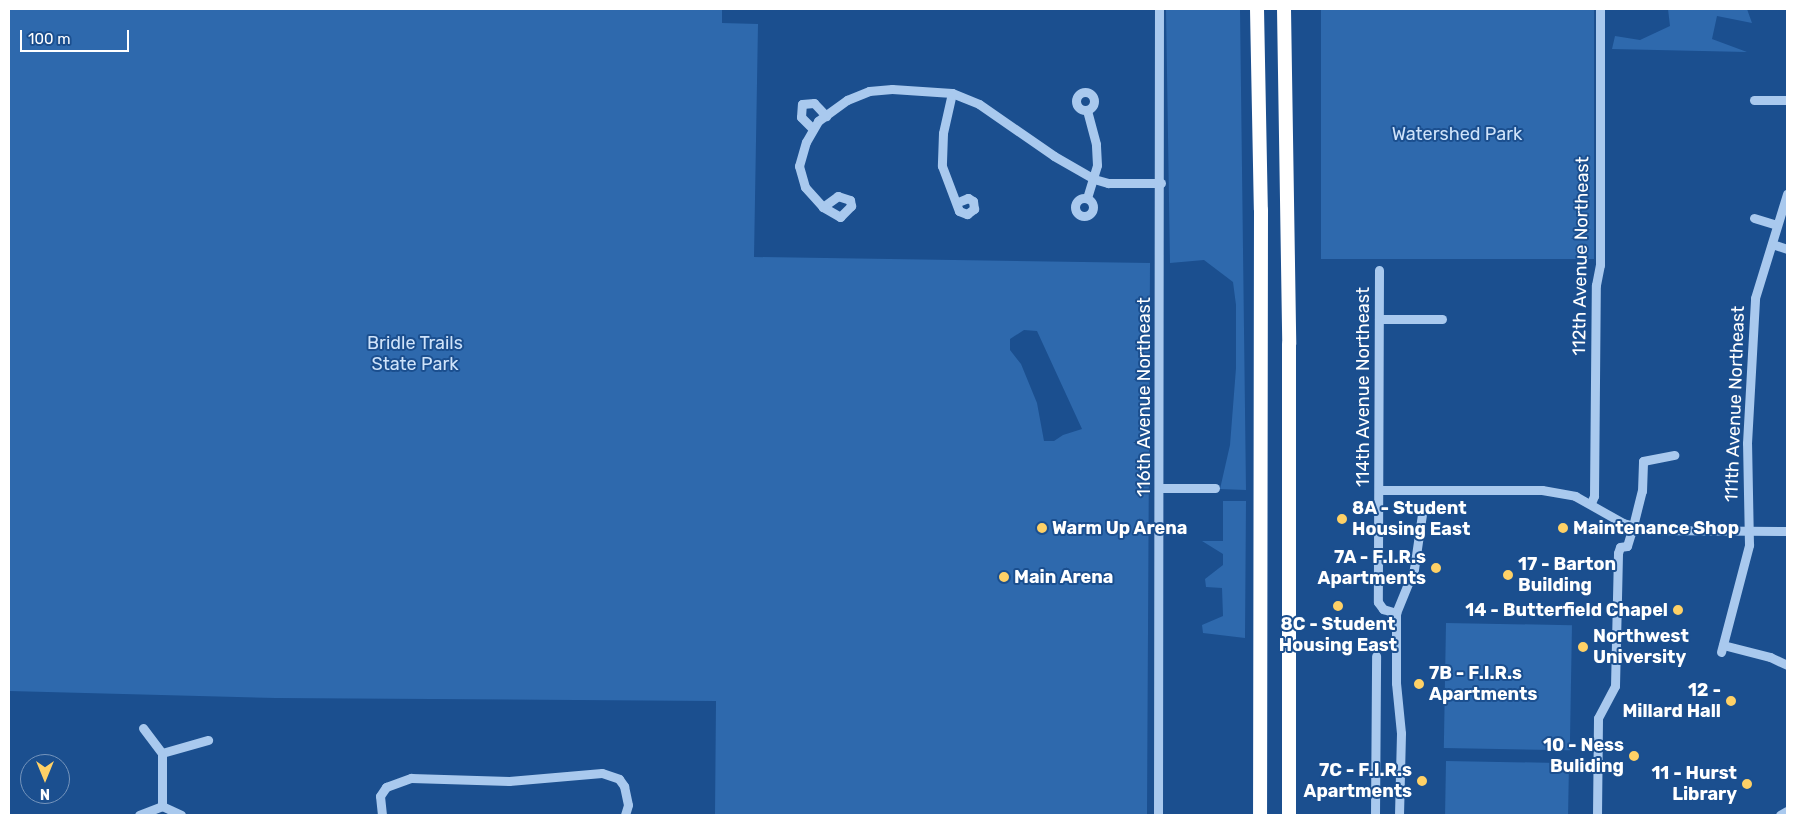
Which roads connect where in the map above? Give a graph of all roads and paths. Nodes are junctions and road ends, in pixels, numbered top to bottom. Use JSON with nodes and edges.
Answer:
{"nodes":[{"id":1,"x":1159,"y":9,"type":"edge"},
{"id":2,"x":1256,"y":9,"type":"edge"},
{"id":3,"x":1284,"y":9,"type":"edge"},
{"id":4,"x":1600,"y":9,"type":"edge"},
{"id":5,"x":952,"y":93,"type":"junction"},
{"id":6,"x":1754,"y":100,"type":"dead end"},
{"id":7,"x":1787,"y":100,"type":"edge"},
{"id":8,"x":1088,"y":110,"type":"dead end"},
{"id":9,"x":819,"y":122,"type":"junction"},
{"id":10,"x":1094,"y":179,"type":"junction"},
{"id":11,"x":1161,"y":183,"type":"junction"},
{"id":12,"x":1787,"y":194,"type":"edge"},
{"id":13,"x":1087,"y":198,"type":"dead end"},
{"id":14,"x":958,"y":202,"type":"dead end"},
{"id":15,"x":823,"y":207,"type":"dead end"},
{"id":16,"x":1754,"y":218,"type":"dead end"},
{"id":17,"x":1777,"y":225,"type":"junction"},
{"id":18,"x":1772,"y":244,"type":"junction"},
{"id":19,"x":1787,"y":249,"type":"edge"},
{"id":20,"x":1379,"y":270,"type":"dead end"},
{"id":21,"x":1378,"y":318,"type":"junction"},
{"id":22,"x":1442,"y":319,"type":"dead end"},
{"id":23,"x":1674,"y":455,"type":"dead end"},
{"id":24,"x":1160,"y":488,"type":"junction"},
{"id":25,"x":1215,"y":488,"type":"dead end"},
{"id":26,"x":1379,"y":490,"type":"junction"},
{"id":27,"x":1591,"y":503,"type":"junction"},
{"id":28,"x":1423,"y":507,"type":"dead end"},
{"id":29,"x":1633,"y":526,"type":"junction"},
{"id":30,"x":1747,"y":530,"type":"junction"},
{"id":31,"x":1787,"y":531,"type":"edge"},
{"id":32,"x":1396,"y":612,"type":"junction"},
{"id":33,"x":1376,"y":656,"type":"dead end"},
{"id":34,"x":1787,"y":665,"type":"edge"},
{"id":35,"x":143,"y":728,"type":"dead end"},
{"id":36,"x":208,"y":740,"type":"dead end"},
{"id":37,"x":162,"y":753,"type":"junction"},
{"id":38,"x":162,"y":806,"type":"junction"},
{"id":39,"x":1787,"y":812,"type":"edge"},
{"id":40,"x":139,"y":815,"type":"edge"},
{"id":41,"x":181,"y":815,"type":"edge"},
{"id":42,"x":382,"y":815,"type":"edge"},
{"id":43,"x":625,"y":815,"type":"edge"},
{"id":44,"x":1158,"y":815,"type":"edge"},
{"id":45,"x":1260,"y":815,"type":"edge"},
{"id":46,"x":1289,"y":815,"type":"edge"},
{"id":47,"x":1375,"y":815,"type":"edge"},
{"id":48,"x":1399,"y":815,"type":"edge"},
{"id":49,"x":1597,"y":815,"type":"edge"},
{"id":50,"x":1780,"y":815,"type":"edge"}],
"edges":[{"from":1,"to":11,"type":"street","name":"116th Avenue Northeast"},
{"from":2,"to":45,"type":"highway"},
{"from":3,"to":46,"type":"highway"},
{"from":4,"to":27,"type":"street","name":"112th Avenue Northeast"},
{"from":5,"to":9,"type":"street"},
{"from":5,"to":10,"type":"street"},
{"from":5,"to":14,"type":"street"},
{"from":6,"to":7,"type":"street"},
{"from":8,"to":10,"type":"street"},
{"from":9,"to":9,"type":"street"},
{"from":9,"to":15,"type":"street"},
{"from":10,"to":11,"type":"street"},
{"from":10,"to":13,"type":"street"},
{"from":11,"to":24,"type":"street","name":"116th Avenue Northeast"},
{"from":12,"to":17,"type":"street","name":"111th Avenue Northeast"},
{"from":16,"to":17,"type":"street"},
{"from":17,"to":18,"type":"street","name":"111th Avenue Northeast"},
{"from":18,"to":19,"type":"street"},
{"from":18,"to":30,"type":"street","name":"111th Avenue Northeast"},
{"from":20,"to":21,"type":"street","name":"114th Avenue Northeast"},
{"from":21,"to":22,"type":"street"},
{"from":21,"to":26,"type":"street","name":"114th Avenue Northeast"},
{"from":23,"to":29,"type":"street"},
{"from":24,"to":25,"type":"street"},
{"from":24,"to":44,"type":"street","name":"116th Avenue Northeast"},
{"from":26,"to":27,"type":"street"},
{"from":26,"to":32,"type":"street","name":"114th Avenue Northeast"},
{"from":27,"to":29,"type":"street"},
{"from":28,"to":32,"type":"street"},
{"from":29,"to":30,"type":"street"},
{"from":29,"to":49,"type":"street"},
{"from":30,"to":31,"type":"street"},
{"from":30,"to":34,"type":"street","name":"111th Avenue Northeast"},
{"from":32,"to":48,"type":"street"},
{"from":33,"to":47,"type":"street"},
{"from":35,"to":37,"type":"street"},
{"from":36,"to":37,"type":"street"},
{"from":37,"to":38,"type":"street"},
{"from":38,"to":40,"type":"street"},
{"from":38,"to":41,"type":"street"},
{"from":39,"to":50,"type":"street"},
{"from":42,"to":43,"type":"street"}]}
